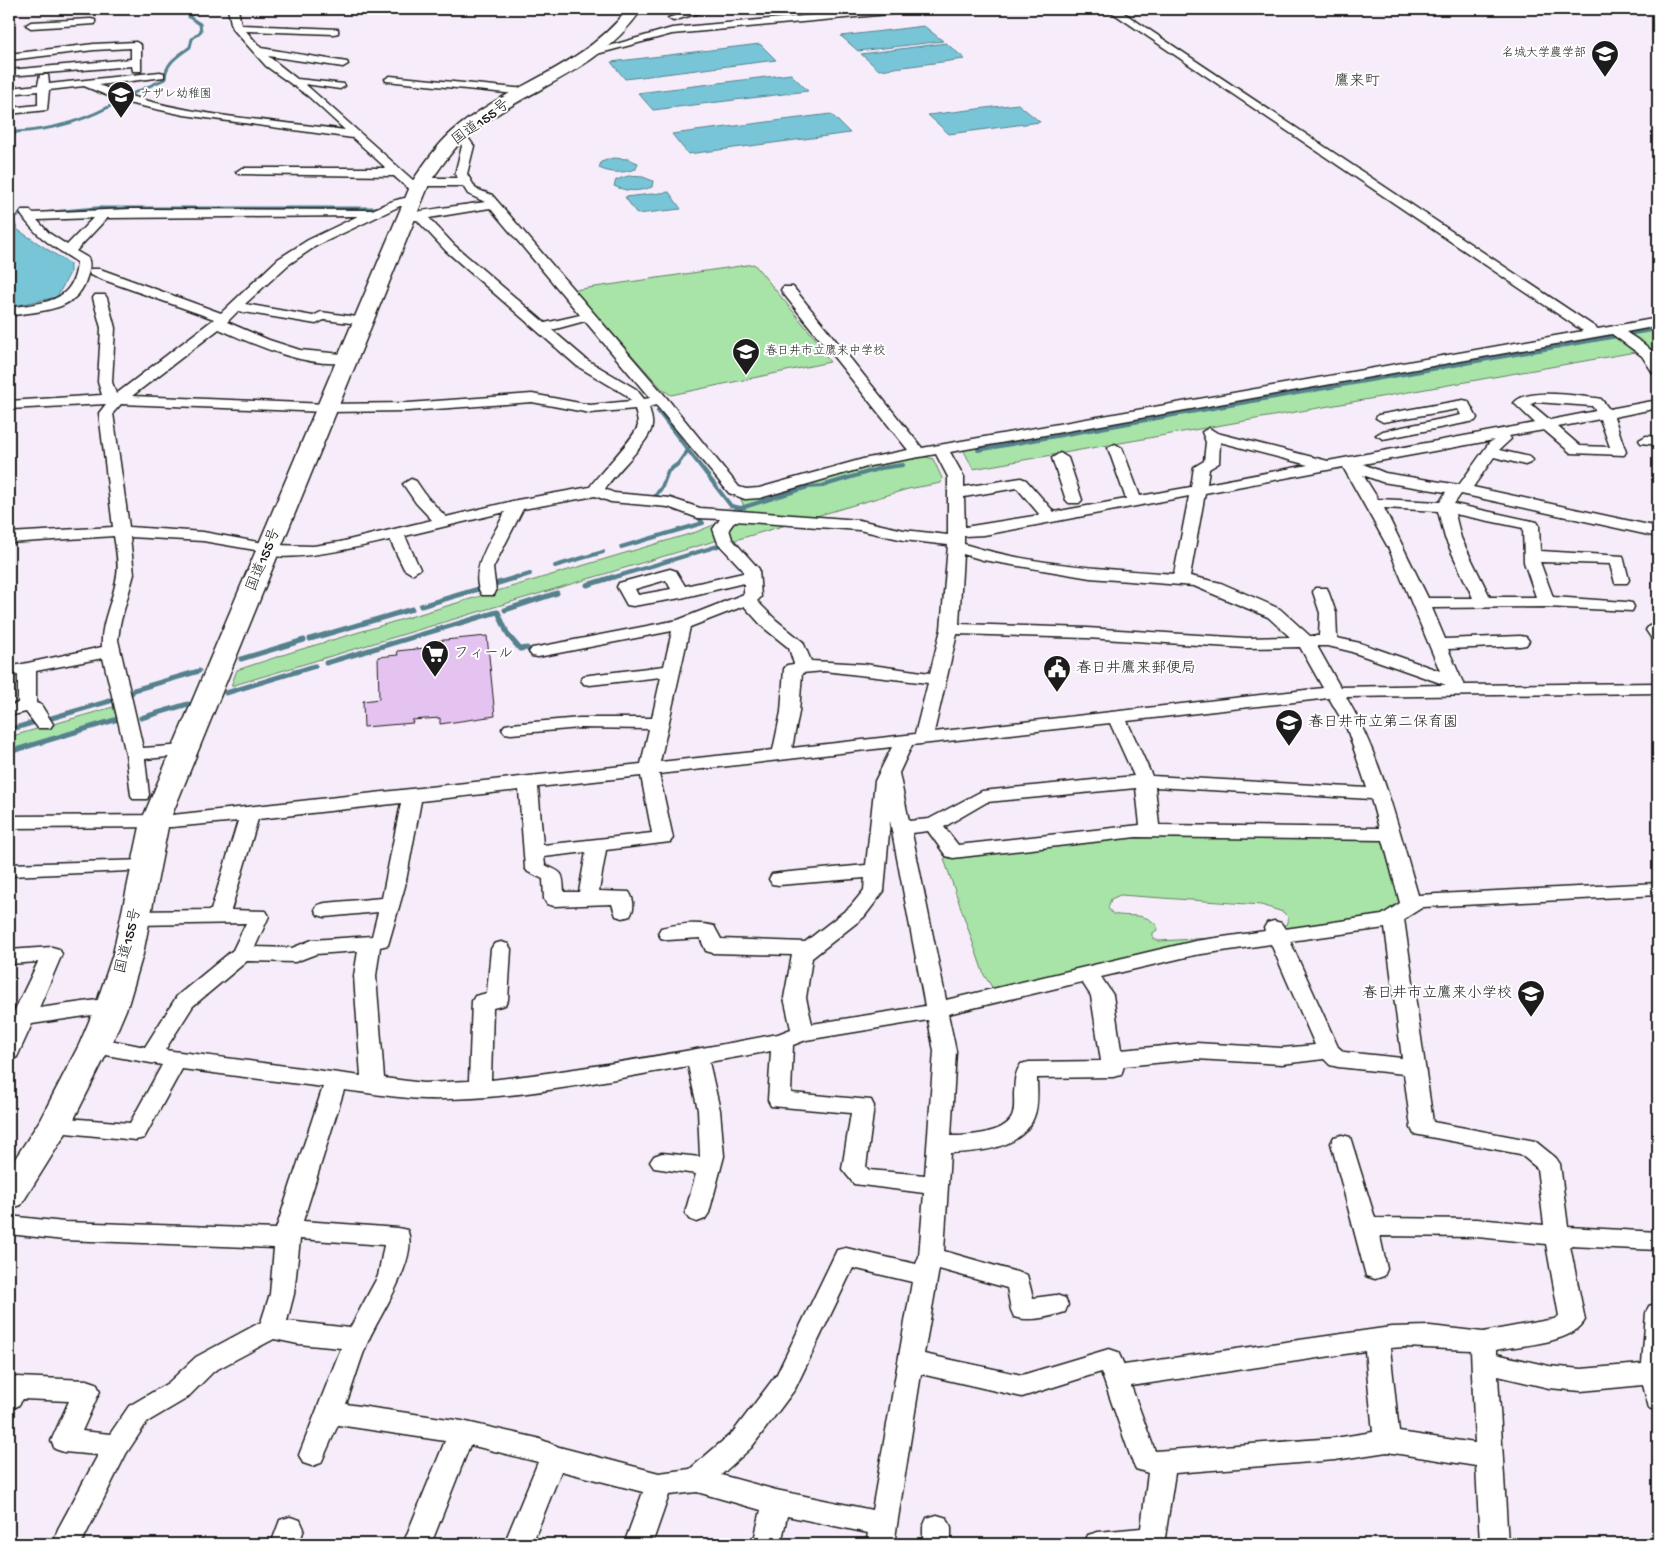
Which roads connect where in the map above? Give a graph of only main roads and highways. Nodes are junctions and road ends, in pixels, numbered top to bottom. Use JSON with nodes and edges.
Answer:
{"nodes":[{"id":1,"x":635,"y":9,"type":"edge"},
{"id":2,"x":9,"y":1196,"type":"edge"}],
"edges":[{"from":1,"to":2,"type":"highway","name":"国道155号"}]}
